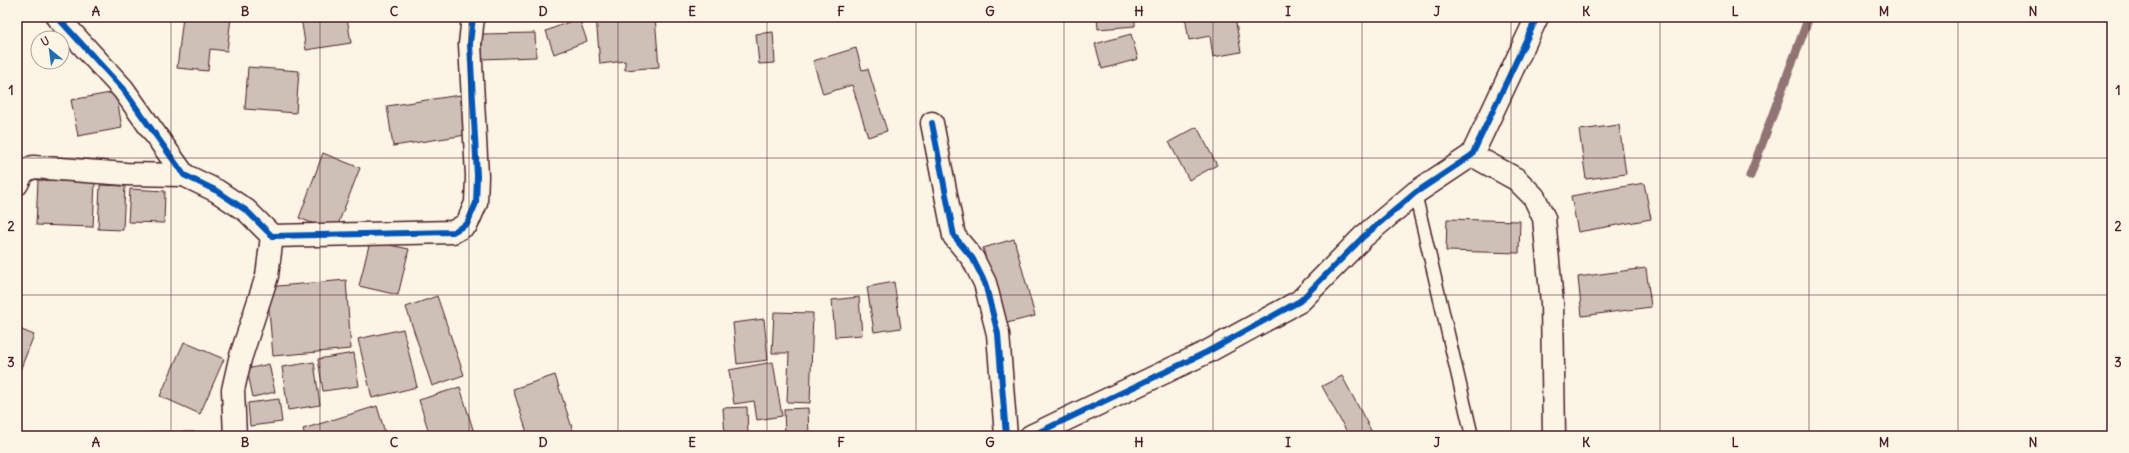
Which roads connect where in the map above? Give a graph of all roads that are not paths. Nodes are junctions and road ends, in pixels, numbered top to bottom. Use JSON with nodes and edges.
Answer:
{"nodes":[{"id":1,"x":58,"y":17,"type":"edge"},
{"id":2,"x":473,"y":17,"type":"edge"},
{"id":3,"x":1536,"y":17,"type":"edge"},
{"id":4,"x":932,"y":123,"type":"dead end"},
{"id":5,"x":1472,"y":155,"type":"junction"},
{"id":6,"x":184,"y":175,"type":"junction"},
{"id":7,"x":17,"y":184,"type":"edge"},
{"id":8,"x":1415,"y":193,"type":"junction"},
{"id":9,"x":272,"y":236,"type":"junction"},
{"id":10,"x":235,"y":436,"type":"edge"},
{"id":11,"x":1006,"y":436,"type":"edge"},
{"id":12,"x":1031,"y":436,"type":"edge"},
{"id":13,"x":1472,"y":436,"type":"edge"},
{"id":14,"x":1554,"y":436,"type":"edge"}],
"edges":[{"from":1,"to":6,"type":"street"},
{"from":2,"to":9,"type":"street"},
{"from":3,"to":5,"type":"street"},
{"from":4,"to":11,"type":"street"},
{"from":5,"to":8,"type":"street"},
{"from":5,"to":14,"type":"street"},
{"from":6,"to":7,"type":"street"},
{"from":6,"to":9,"type":"street"},
{"from":8,"to":12,"type":"street"},
{"from":8,"to":13,"type":"lane"},
{"from":9,"to":10,"type":"street"}]}
